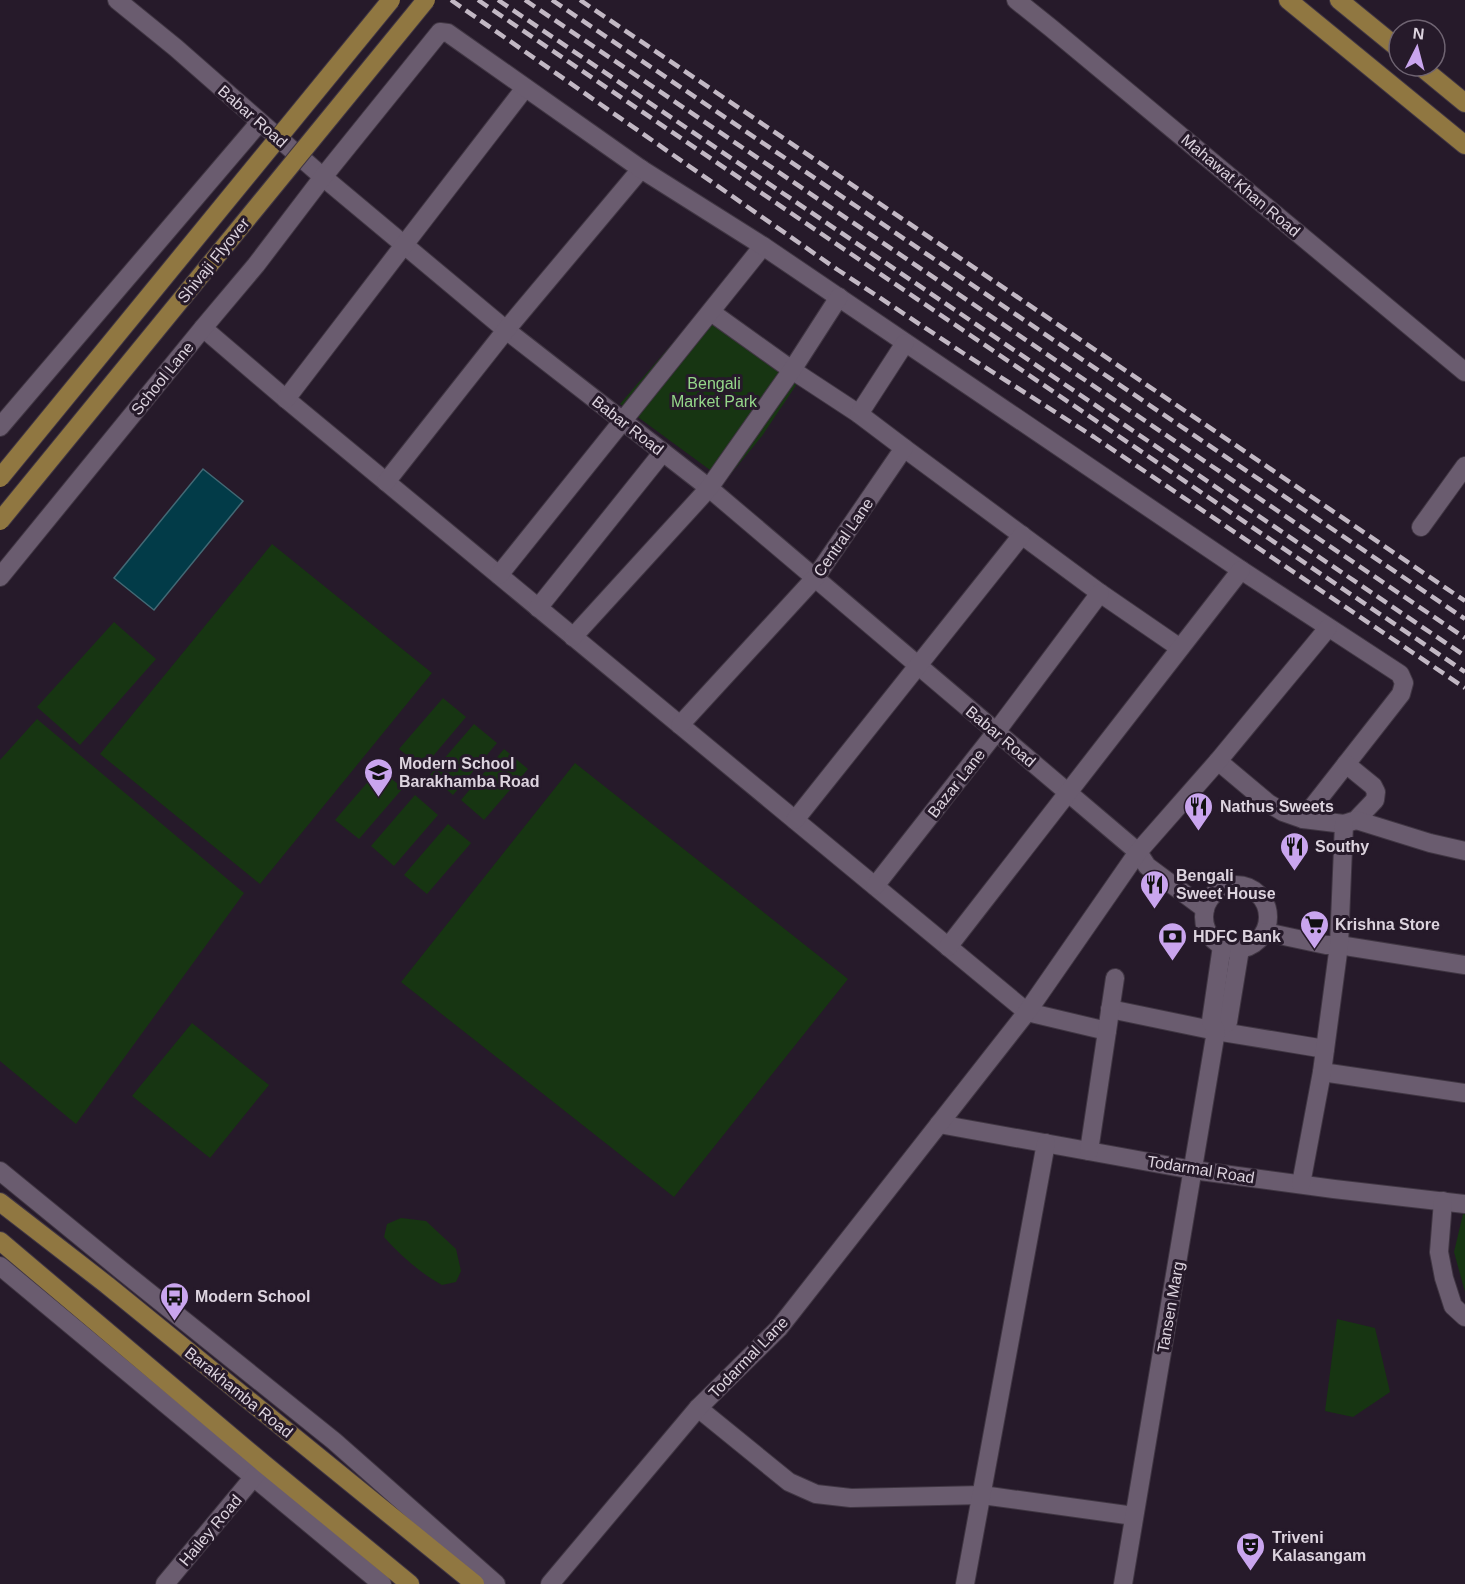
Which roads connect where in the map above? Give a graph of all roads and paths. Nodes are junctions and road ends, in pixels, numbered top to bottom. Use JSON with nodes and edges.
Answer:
{"nodes":[{"id":1,"x":117,"y":0,"type":"edge"},
{"id":2,"x":391,"y":0,"type":"edge"},
{"id":3,"x":426,"y":0,"type":"edge"},
{"id":4,"x":1016,"y":0,"type":"edge"},
{"id":5,"x":1288,"y":0,"type":"edge"},
{"id":6,"x":1340,"y":0,"type":"edge"},
{"id":7,"x":1387,"y":39,"type":"edge"},
{"id":8,"x":1435,"y":78,"type":"edge"},
{"id":9,"x":525,"y":88,"type":"junction"},
{"id":10,"x":1465,"y":103,"type":"edge"},
{"id":11,"x":259,"y":123,"type":"junction"},
{"id":12,"x":1465,"y":145,"type":"edge"},
{"id":13,"x":641,"y":169,"type":"junction"},
{"id":14,"x":323,"y":177,"type":"junction"},
{"id":15,"x":404,"y":245,"type":"junction"},
{"id":16,"x":763,"y":246,"type":"junction"},
{"id":17,"x":839,"y":297,"type":"junction"},
{"id":18,"x":711,"y":312,"type":"junction"},
{"id":19,"x":203,"y":328,"type":"junction"},
{"id":20,"x":506,"y":330,"type":"junction"},
{"id":21,"x":905,"y":343,"type":"junction"},
{"id":22,"x":792,"y":370,"type":"junction"},
{"id":23,"x":1465,"y":372,"type":"edge"},
{"id":24,"x":286,"y":399,"type":"junction"},
{"id":25,"x":859,"y":414,"type":"junction"},
{"id":26,"x":624,"y":421,"type":"junction"},
{"id":27,"x":0,"y":427,"type":"edge"},
{"id":28,"x":904,"y":448,"type":"junction"},
{"id":29,"x":663,"y":452,"type":"junction"},
{"id":30,"x":1465,"y":466,"type":"edge"},
{"id":31,"x":0,"y":478,"type":"edge"},
{"id":32,"x":386,"y":482,"type":"junction"},
{"id":33,"x":709,"y":488,"type":"junction"},
{"id":34,"x":0,"y":521,"type":"edge"},
{"id":35,"x":1421,"y":527,"type":"dead end"},
{"id":36,"x":1022,"y":535,"type":"junction"},
{"id":37,"x":1241,"y":570,"type":"junction"},
{"id":38,"x":499,"y":575,"type":"junction"},
{"id":39,"x":0,"y":577,"type":"edge"},
{"id":40,"x":815,"y":578,"type":"junction"},
{"id":41,"x":1100,"y":592,"type":"junction"},
{"id":42,"x":538,"y":608,"type":"junction"},
{"id":43,"x":1328,"y":627,"type":"junction"},
{"id":44,"x":573,"y":637,"type":"junction"},
{"id":45,"x":1180,"y":648,"type":"junction"},
{"id":46,"x":917,"y":665,"type":"junction"},
{"id":47,"x":680,"y":725,"type":"junction"},
{"id":48,"x":996,"y":732,"type":"junction"},
{"id":49,"x":1218,"y":761,"type":"junction"},
{"id":50,"x":1346,"y":764,"type":"junction"},
{"id":51,"x":1068,"y":792,"type":"junction"},
{"id":52,"x":1303,"y":819,"type":"junction"},
{"id":53,"x":795,"y":820,"type":"junction"},
{"id":54,"x":1350,"y":822,"type":"junction"},
{"id":55,"x":1465,"y":851,"type":"edge"},
{"id":56,"x":1138,"y":852,"type":"junction"},
{"id":57,"x":875,"y":886,"type":"junction"},
{"id":58,"x":1208,"y":904,"type":"junction"},
{"id":59,"x":1266,"y":928,"type":"junction"},
{"id":60,"x":1340,"y":945,"type":"junction"},
{"id":61,"x":948,"y":947,"type":"junction"},
{"id":62,"x":1232,"y":948,"type":"junction"},
{"id":63,"x":1465,"y":965,"type":"edge"},
{"id":64,"x":1115,"y":978,"type":"dead end"},
{"id":65,"x":1110,"y":1009,"type":"junction"},
{"id":66,"x":1027,"y":1012,"type":"junction"},
{"id":67,"x":1216,"y":1030,"type":"junction"},
{"id":68,"x":1107,"y":1031,"type":"junction"},
{"id":69,"x":1325,"y":1049,"type":"junction"},
{"id":70,"x":1322,"y":1072,"type":"junction"},
{"id":71,"x":1465,"y":1093,"type":"edge"},
{"id":72,"x":939,"y":1124,"type":"junction"},
{"id":73,"x":1046,"y":1143,"type":"junction"},
{"id":74,"x":1089,"y":1151,"type":"junction"},
{"id":75,"x":1193,"y":1170,"type":"junction"},
{"id":76,"x":0,"y":1171,"type":"edge"},
{"id":77,"x":1301,"y":1184,"type":"junction"},
{"id":78,"x":1443,"y":1201,"type":"junction"},
{"id":79,"x":0,"y":1202,"type":"edge"},
{"id":80,"x":1465,"y":1204,"type":"edge"},
{"id":81,"x":0,"y":1241,"type":"edge"},
{"id":82,"x":0,"y":1266,"type":"edge"},
{"id":83,"x":1465,"y":1317,"type":"edge"},
{"id":84,"x":698,"y":1408,"type":"junction"},
{"id":85,"x":298,"y":1413,"type":"junction"},
{"id":86,"x":286,"y":1430,"type":"junction"},
{"id":87,"x":259,"y":1471,"type":"junction"},
{"id":88,"x":982,"y":1495,"type":"junction"},
{"id":89,"x":1134,"y":1516,"type":"junction"},
{"id":90,"x":165,"y":1584,"type":"edge"},
{"id":91,"x":382,"y":1584,"type":"edge"},
{"id":92,"x":410,"y":1584,"type":"edge"},
{"id":93,"x":475,"y":1584,"type":"edge"},
{"id":94,"x":496,"y":1584,"type":"edge"},
{"id":95,"x":550,"y":1584,"type":"edge"},
{"id":96,"x":965,"y":1584,"type":"edge"},
{"id":97,"x":1123,"y":1584,"type":"edge"}],
"edges":[{"from":1,"to":11,"type":"street","name":"Babar Road"},
{"from":2,"to":31,"type":"main road","name":"Shivaji Flyover","bridge":true},
{"from":3,"to":34,"type":"main road","name":"Shivaji Flyover","bridge":true},
{"from":4,"to":23,"type":"street","name":"Mahawat Khan Road"},
{"from":5,"to":12,"type":"main road"},
{"from":6,"to":7,"type":"main road"},
{"from":8,"to":10,"type":"main road"},
{"from":9,"to":13,"type":"street"},
{"from":9,"to":14,"type":"street","name":"School Lane"},
{"from":9,"to":15,"type":"street"},
{"from":11,"to":14,"type":"street","name":"Babar Road"},
{"from":11,"to":27,"type":"street"},
{"from":13,"to":16,"type":"street"},
{"from":13,"to":20,"type":"street"},
{"from":14,"to":15,"type":"street","name":"Babar Road"},
{"from":14,"to":19,"type":"street","name":"School Lane"},
{"from":15,"to":20,"type":"street","name":"Babar Road"},
{"from":15,"to":24,"type":"street"},
{"from":16,"to":17,"type":"street"},
{"from":16,"to":18,"type":"street"},
{"from":17,"to":21,"type":"street"},
{"from":17,"to":22,"type":"street"},
{"from":18,"to":22,"type":"street"},
{"from":18,"to":26,"type":"street"},
{"from":19,"to":24,"type":"street"},
{"from":19,"to":39,"type":"street","name":"School Lane"},
{"from":20,"to":26,"type":"street","name":"Babar Road"},
{"from":20,"to":32,"type":"street"},
{"from":21,"to":25,"type":"street"},
{"from":21,"to":37,"type":"street"},
{"from":22,"to":25,"type":"street"},
{"from":22,"to":33,"type":"street"},
{"from":24,"to":32,"type":"street"},
{"from":25,"to":28,"type":"street"},
{"from":26,"to":29,"type":"street","name":"Babar Road"},
{"from":26,"to":38,"type":"street"},
{"from":28,"to":36,"type":"street"},
{"from":28,"to":40,"type":"street","name":"Central Lane"},
{"from":29,"to":33,"type":"street","name":"Babar Road"},
{"from":29,"to":42,"type":"street"},
{"from":30,"to":35,"type":"street"},
{"from":32,"to":38,"type":"street"},
{"from":33,"to":40,"type":"street","name":"Babar Road"},
{"from":33,"to":44,"type":"street"},
{"from":36,"to":41,"type":"street"},
{"from":36,"to":46,"type":"street"},
{"from":37,"to":43,"type":"street"},
{"from":37,"to":45,"type":"street"},
{"from":38,"to":42,"type":"street"},
{"from":40,"to":46,"type":"street","name":"Babar Road"},
{"from":40,"to":47,"type":"street","name":"Central Lane"},
{"from":41,"to":45,"type":"street"},
{"from":41,"to":48,"type":"street","name":"Bazar Lane"},
{"from":42,"to":44,"type":"street"},
{"from":43,"to":49,"type":"street","name":"Todarmal Lane"},
{"from":43,"to":50,"type":"street"},
{"from":44,"to":47,"type":"street"},
{"from":45,"to":51,"type":"street"},
{"from":46,"to":48,"type":"street","name":"Babar Road"},
{"from":46,"to":53,"type":"street"},
{"from":47,"to":53,"type":"street"},
{"from":48,"to":51,"type":"street","name":"Babar Road"},
{"from":48,"to":57,"type":"street","name":"Bazar Lane"},
{"from":49,"to":52,"type":"street"},
{"from":49,"to":56,"type":"street","name":"Todarmal Lane"},
{"from":50,"to":52,"type":"street"},
{"from":50,"to":54,"type":"street"},
{"from":51,"to":56,"type":"street","name":"Babar Road"},
{"from":51,"to":61,"type":"street"},
{"from":52,"to":54,"type":"street"},
{"from":53,"to":57,"type":"street"},
{"from":54,"to":55,"type":"street"},
{"from":54,"to":60,"type":"street"},
{"from":56,"to":58,"type":"street","name":"Babar Road"},
{"from":56,"to":66,"type":"street","name":"Todarmal Lane"},
{"from":57,"to":61,"type":"street"},
{"from":58,"to":59,"type":"street"},
{"from":58,"to":62,"type":"street"},
{"from":59,"to":60,"type":"street"},
{"from":59,"to":62,"type":"street"},
{"from":60,"to":63,"type":"street"},
{"from":60,"to":69,"type":"street"},
{"from":61,"to":66,"type":"street"},
{"from":62,"to":67,"type":"street","name":"Tansen Marg"},
{"from":64,"to":65,"type":"street"},
{"from":65,"to":67,"type":"street"},
{"from":65,"to":68,"type":"street"},
{"from":66,"to":68,"type":"street"},
{"from":66,"to":72,"type":"street","name":"Todarmal Lane"},
{"from":67,"to":69,"type":"street"},
{"from":67,"to":75,"type":"street","name":"Tansen Marg"},
{"from":68,"to":74,"type":"street"},
{"from":69,"to":70,"type":"street"},
{"from":70,"to":71,"type":"street"},
{"from":70,"to":77,"type":"street"},
{"from":72,"to":73,"type":"street","name":"Todarmal Road"},
{"from":72,"to":84,"type":"street","name":"Todarmal Lane"},
{"from":73,"to":74,"type":"street","name":"Todarmal Road"},
{"from":73,"to":88,"type":"street"},
{"from":74,"to":75,"type":"street","name":"Todarmal Road"},
{"from":75,"to":77,"type":"street","name":"Todarmal Road"},
{"from":75,"to":89,"type":"street","name":"Tansen Marg"},
{"from":76,"to":85,"type":"street"},
{"from":77,"to":78,"type":"street","name":"Todarmal Road"},
{"from":78,"to":80,"type":"street","name":"Todarmal Road"},
{"from":78,"to":83,"type":"street"},
{"from":79,"to":86,"type":"main road","name":"Barakhamba Road"},
{"from":81,"to":87,"type":"main road"},
{"from":82,"to":87,"type":"street"},
{"from":84,"to":88,"type":"street"},
{"from":84,"to":95,"type":"street","name":"Todarmal Lane"},
{"from":85,"to":86,"type":"street"},
{"from":85,"to":94,"type":"street"},
{"from":86,"to":93,"type":"main road","name":"Barakhamba Road"},
{"from":87,"to":90,"type":"street","name":"Hailey Road"},
{"from":87,"to":91,"type":"street"},
{"from":87,"to":92,"type":"main road"},
{"from":88,"to":89,"type":"street"},
{"from":88,"to":96,"type":"street"},
{"from":89,"to":97,"type":"street","name":"Tansen Marg"}]}
